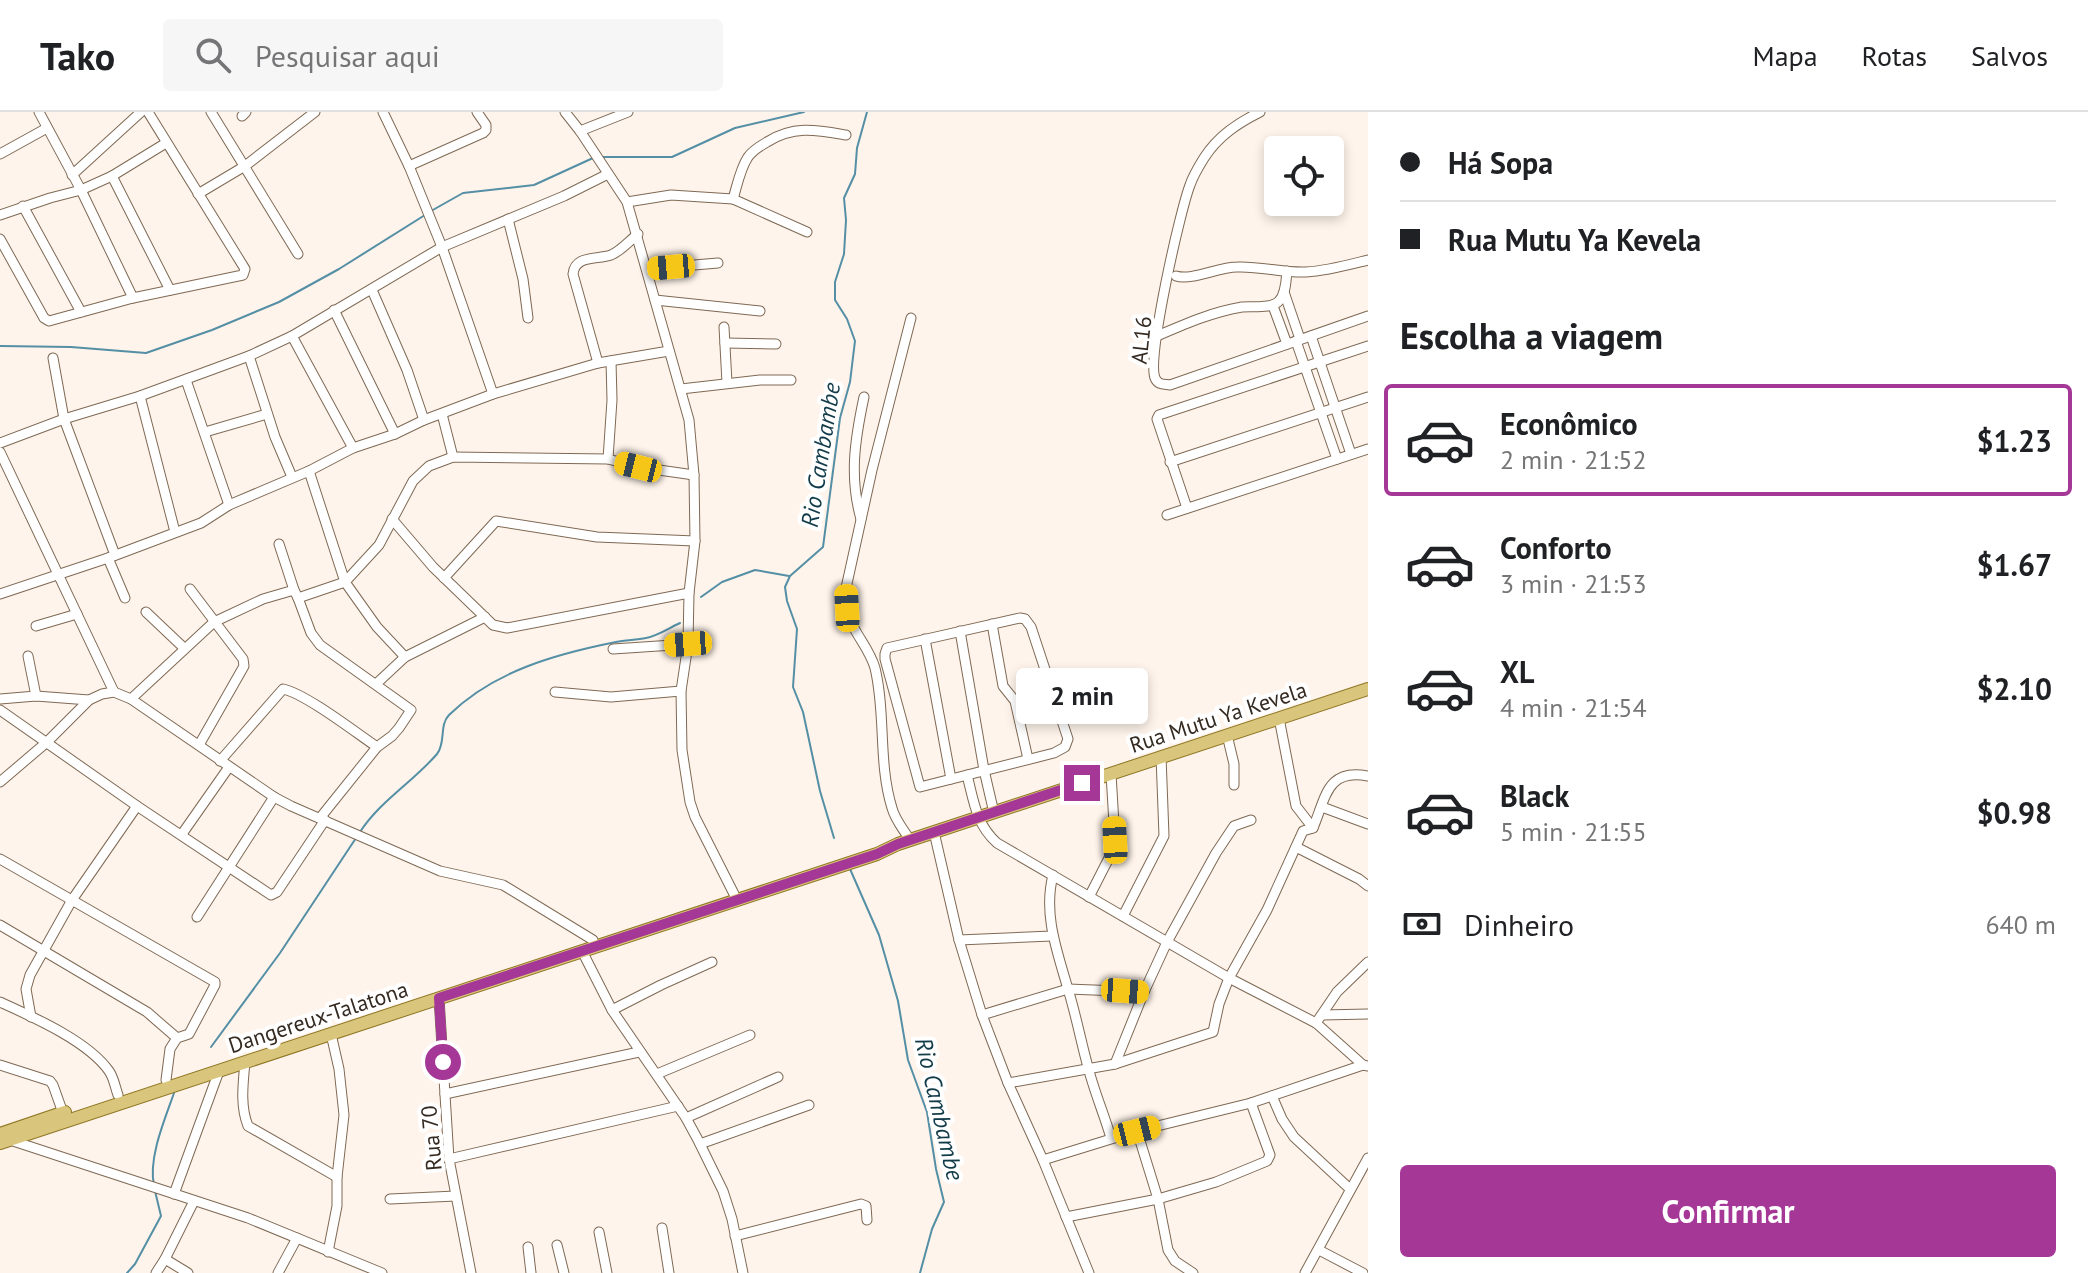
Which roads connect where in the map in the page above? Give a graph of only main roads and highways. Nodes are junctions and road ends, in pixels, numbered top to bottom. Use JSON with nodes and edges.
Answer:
{"nodes":[{"id":1,"x":1368,"y":689,"type":"edge"},
{"id":2,"x":876,"y":851,"type":"joint"},
{"id":3,"x":817,"y":871,"type":"junction"},
{"id":4,"x":3,"y":1139,"type":"edge"}],
"edges":[{"from":1,"to":2,"type":"main road","name":"Rua Mutu Ya Kevela"},
{"from":2,"to":3,"type":"main road","name":"Dangereux-Talatona"},
{"from":3,"to":4,"type":"main road","name":"Dangereux-Talatona"},
{"from":3,"to":4,"type":"main road","name":"Dangereux-Talatona"}]}
